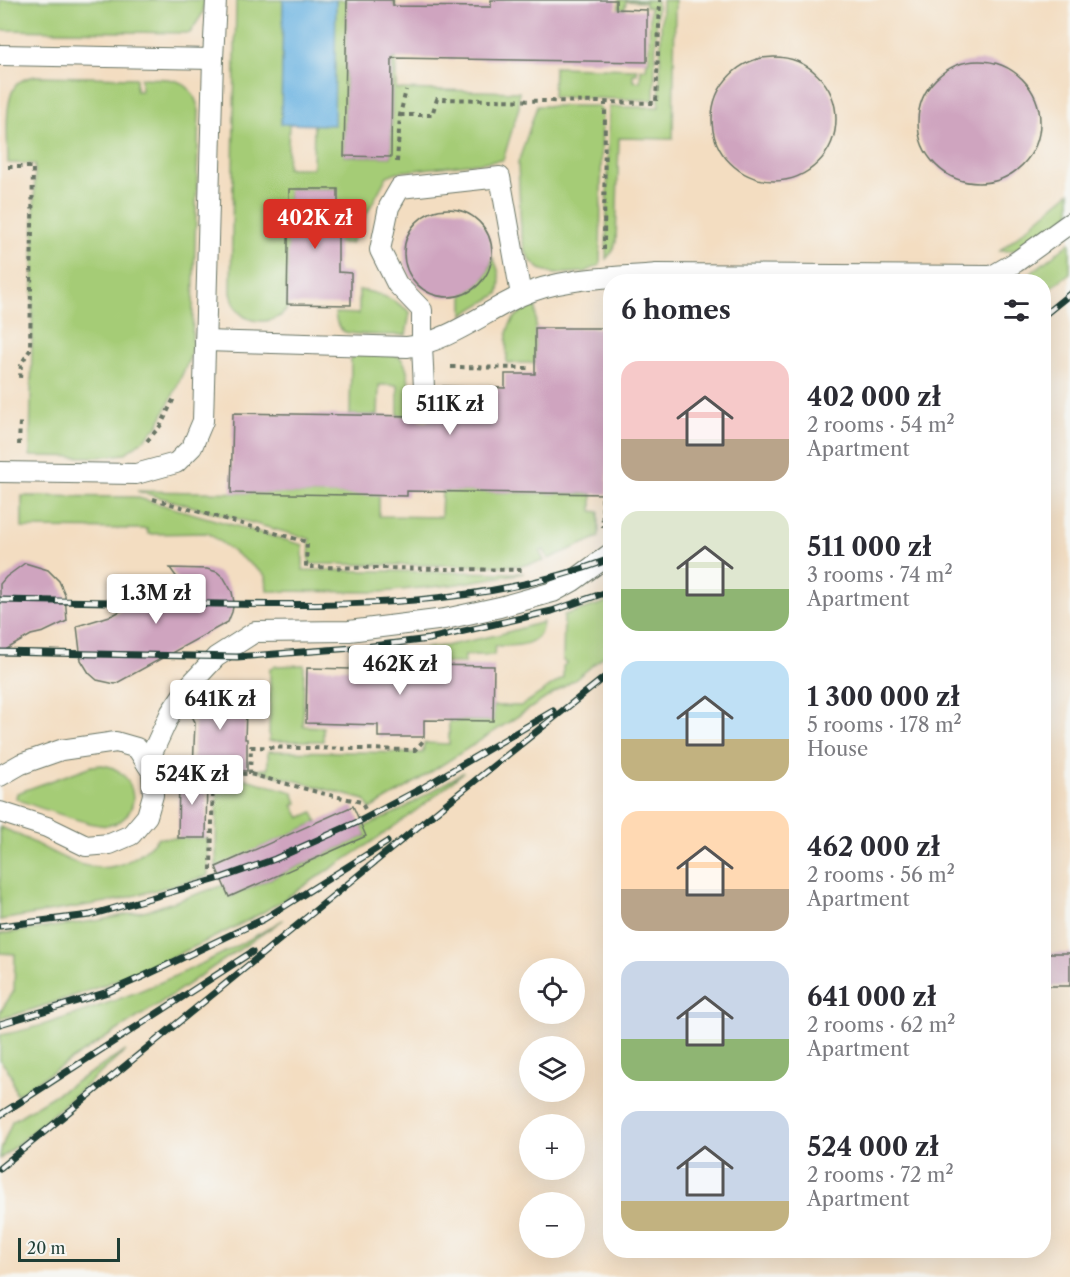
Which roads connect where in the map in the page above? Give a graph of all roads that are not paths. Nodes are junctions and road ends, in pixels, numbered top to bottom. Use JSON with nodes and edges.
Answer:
{"nodes":[{"id":1,"x":216,"y":0,"type":"edge"},
{"id":2,"x":0,"y":55,"type":"edge"},
{"id":3,"x":213,"y":59,"type":"junction"},
{"id":4,"x":1070,"y":223,"type":"edge"},
{"id":5,"x":995,"y":274,"type":"edge"},
{"id":6,"x":603,"y":282,"type":"edge"},
{"id":7,"x":521,"y":295,"type":"junction"},
{"id":8,"x":205,"y":341,"type":"junction"},
{"id":9,"x":422,"y":345,"type":"junction"},
{"id":10,"x":425,"y":410,"type":"dead end"},
{"id":11,"x":0,"y":472,"type":"edge"},
{"id":12,"x":603,"y":559,"type":"edge"},
{"id":13,"x":149,"y":768,"type":"junction"},
{"id":14,"x":0,"y":776,"type":"edge"},
{"id":15,"x":0,"y":812,"type":"edge"}],
"edges":[{"from":1,"to":3,"type":"lane"},
{"from":2,"to":3,"type":"lane"},
{"from":3,"to":8,"type":"lane"},
{"from":4,"to":5,"type":"lane"},
{"from":6,"to":7,"type":"lane"},
{"from":7,"to":9,"type":"lane"},
{"from":7,"to":9,"type":"lane"},
{"from":8,"to":9,"type":"lane"},
{"from":8,"to":11,"type":"lane"},
{"from":9,"to":10,"type":"lane"},
{"from":12,"to":13,"type":"lane"},
{"from":13,"to":14,"type":"lane"},
{"from":13,"to":15,"type":"lane"}]}
